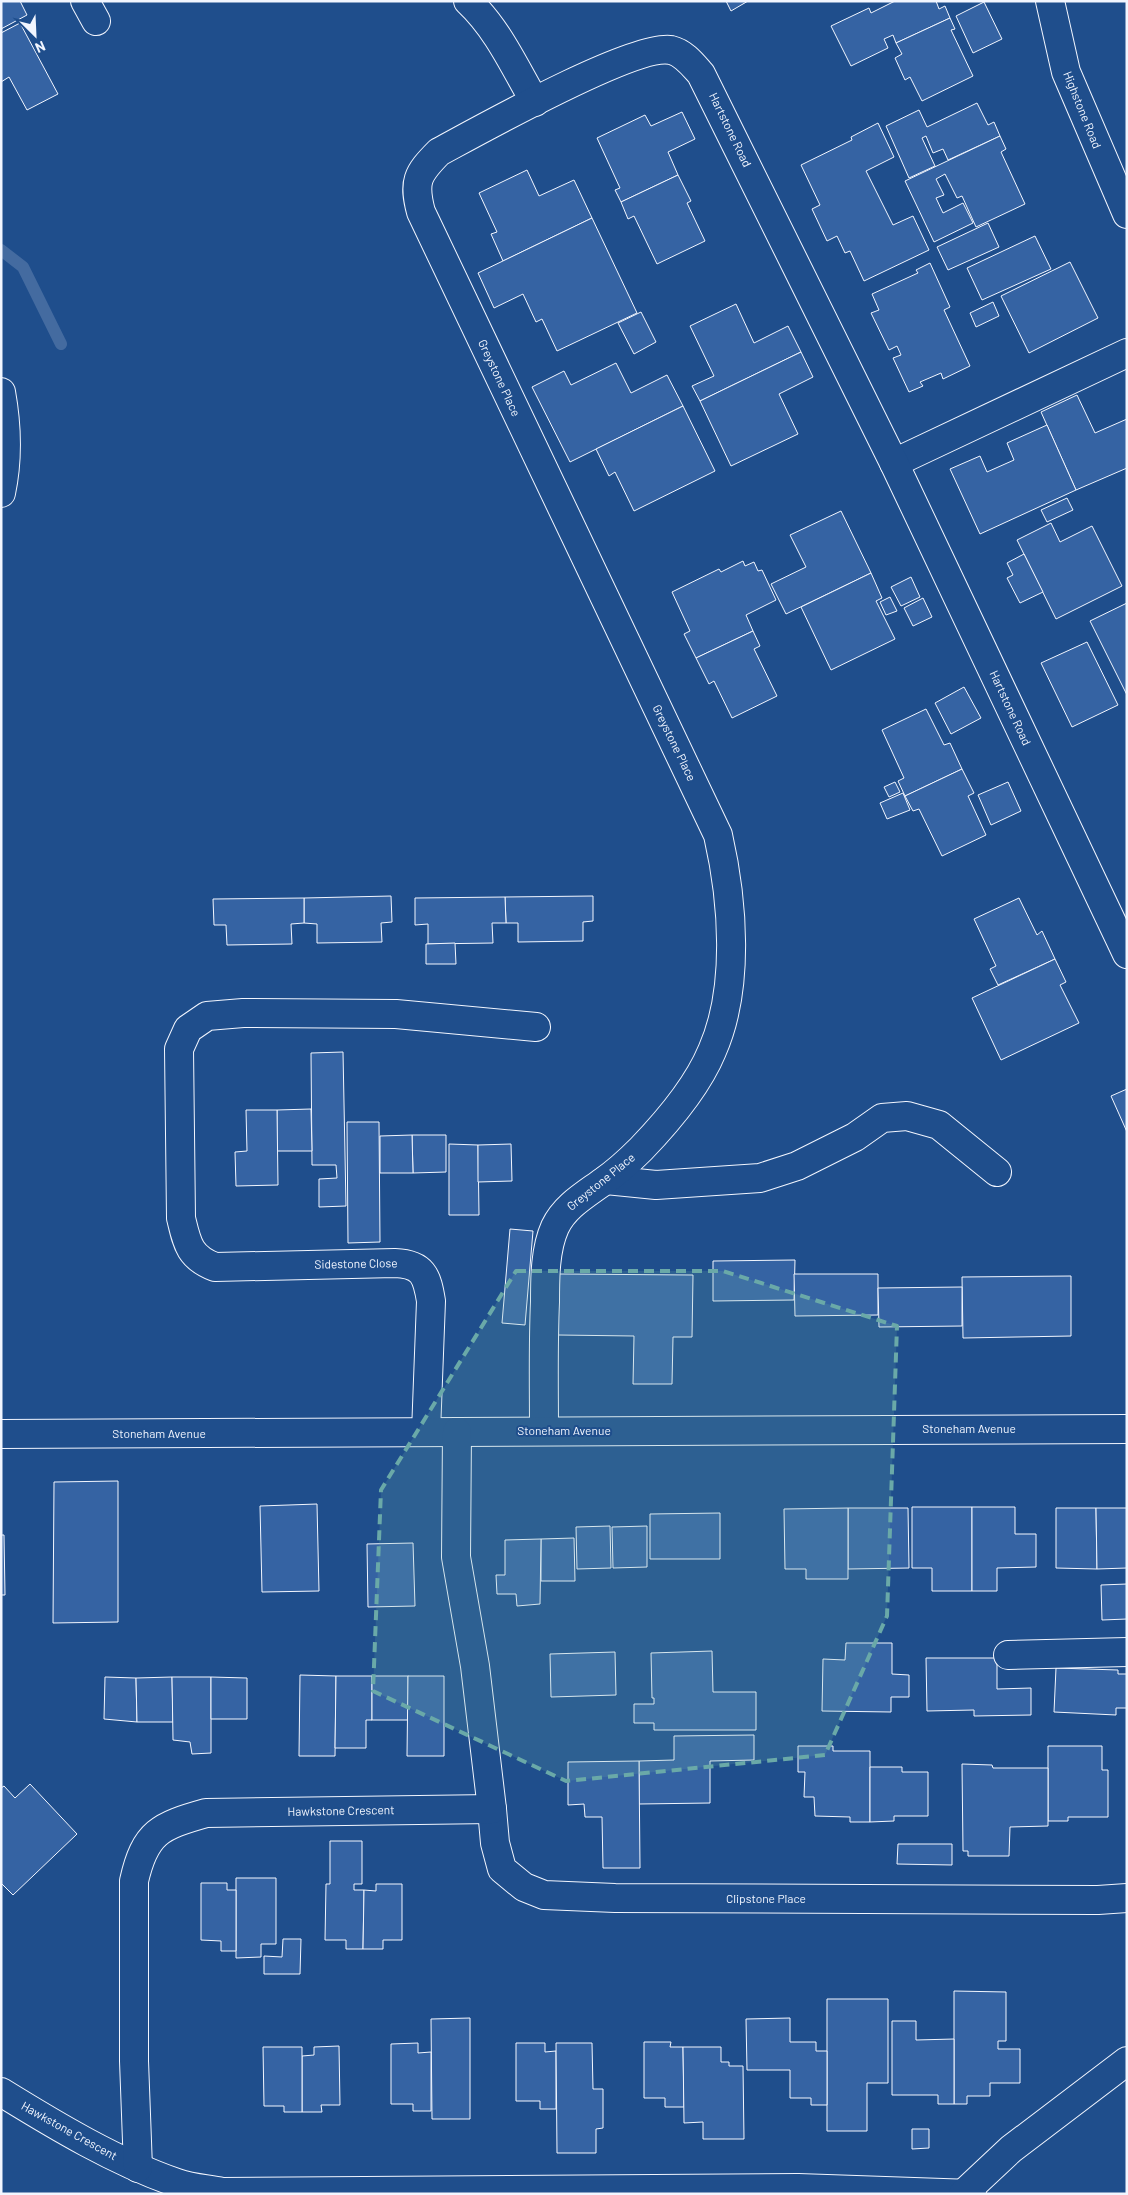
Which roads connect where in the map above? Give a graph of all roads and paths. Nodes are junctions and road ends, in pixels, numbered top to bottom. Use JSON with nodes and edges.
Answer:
{"nodes":[{"id":1,"x":468,"y":1,"type":"edge"},
{"id":2,"x":1050,"y":1,"type":"edge"},
{"id":3,"x":535,"y":102,"type":"junction"},
{"id":4,"x":1127,"y":214,"type":"edge"},
{"id":5,"x":1127,"y":353,"type":"edge"},
{"id":6,"x":1,"y":392,"type":"edge"},
{"id":7,"x":894,"y":462,"type":"junction"},
{"id":8,"x":1,"y":493,"type":"edge"},
{"id":9,"x":1127,"y":954,"type":"edge"},
{"id":10,"x":536,"y":1027,"type":"dead end"},
{"id":11,"x":997,"y":1172,"type":"dead end"},
{"id":12,"x":606,"y":1180,"type":"junction"},
{"id":13,"x":1127,"y":1429,"type":"edge"},
{"id":14,"x":544,"y":1430,"type":"junction"},
{"id":15,"x":426,"y":1432,"type":"junction"},
{"id":16,"x":457,"y":1432,"type":"junction"},
{"id":17,"x":1,"y":1434,"type":"edge"},
{"id":18,"x":1127,"y":1652,"type":"edge"},
{"id":19,"x":1008,"y":1655,"type":"dead end"},
{"id":20,"x":492,"y":1809,"type":"junction"},
{"id":21,"x":1127,"y":1898,"type":"edge"},
{"id":22,"x":1127,"y":2061,"type":"edge"},
{"id":23,"x":1,"y":2092,"type":"edge"},
{"id":24,"x":138,"y":2168,"type":"junction"},
{"id":25,"x":798,"y":2191,"type":"edge"},
{"id":26,"x":963,"y":2194,"type":"edge"},
{"id":27,"x":972,"y":2194,"type":"edge"}],
"edges":[{"from":1,"to":3,"type":"street"},
{"from":2,"to":4,"type":"street","name":"Highstone Road"},
{"from":3,"to":7,"type":"street","name":"Hartstone Road"},
{"from":3,"to":12,"type":"street","name":"Greystone Place"},
{"from":5,"to":7,"type":"street"},
{"from":6,"to":8,"type":"street"},
{"from":7,"to":9,"type":"street","name":"Hartstone Road"},
{"from":10,"to":15,"type":"street","name":"Sidestone Close"},
{"from":11,"to":12,"type":"street"},
{"from":12,"to":14,"type":"street","name":"Greystone Place"},
{"from":13,"to":14,"type":"street","name":"Stoneham Avenue"},
{"from":14,"to":16,"type":"street","name":"Stoneham Avenue"},
{"from":15,"to":16,"type":"street","name":"Stoneham Avenue"},
{"from":15,"to":17,"type":"street","name":"Stoneham Avenue"},
{"from":16,"to":20,"type":"street"},
{"from":18,"to":19,"type":"street"},
{"from":20,"to":21,"type":"street","name":"Clipstone Place"},
{"from":20,"to":24,"type":"street","name":"Hawkstone Crescent"},
{"from":22,"to":26,"type":"street"},
{"from":23,"to":24,"type":"street","name":"Hawkstone Crescent"},
{"from":24,"to":25,"type":"street","name":"Hawkstone Crescent"},
{"from":25,"to":26,"type":"street","name":"Hawkstone Crescent"},
{"from":26,"to":27,"type":"street","name":"Hawkstone Crescent"}]}
